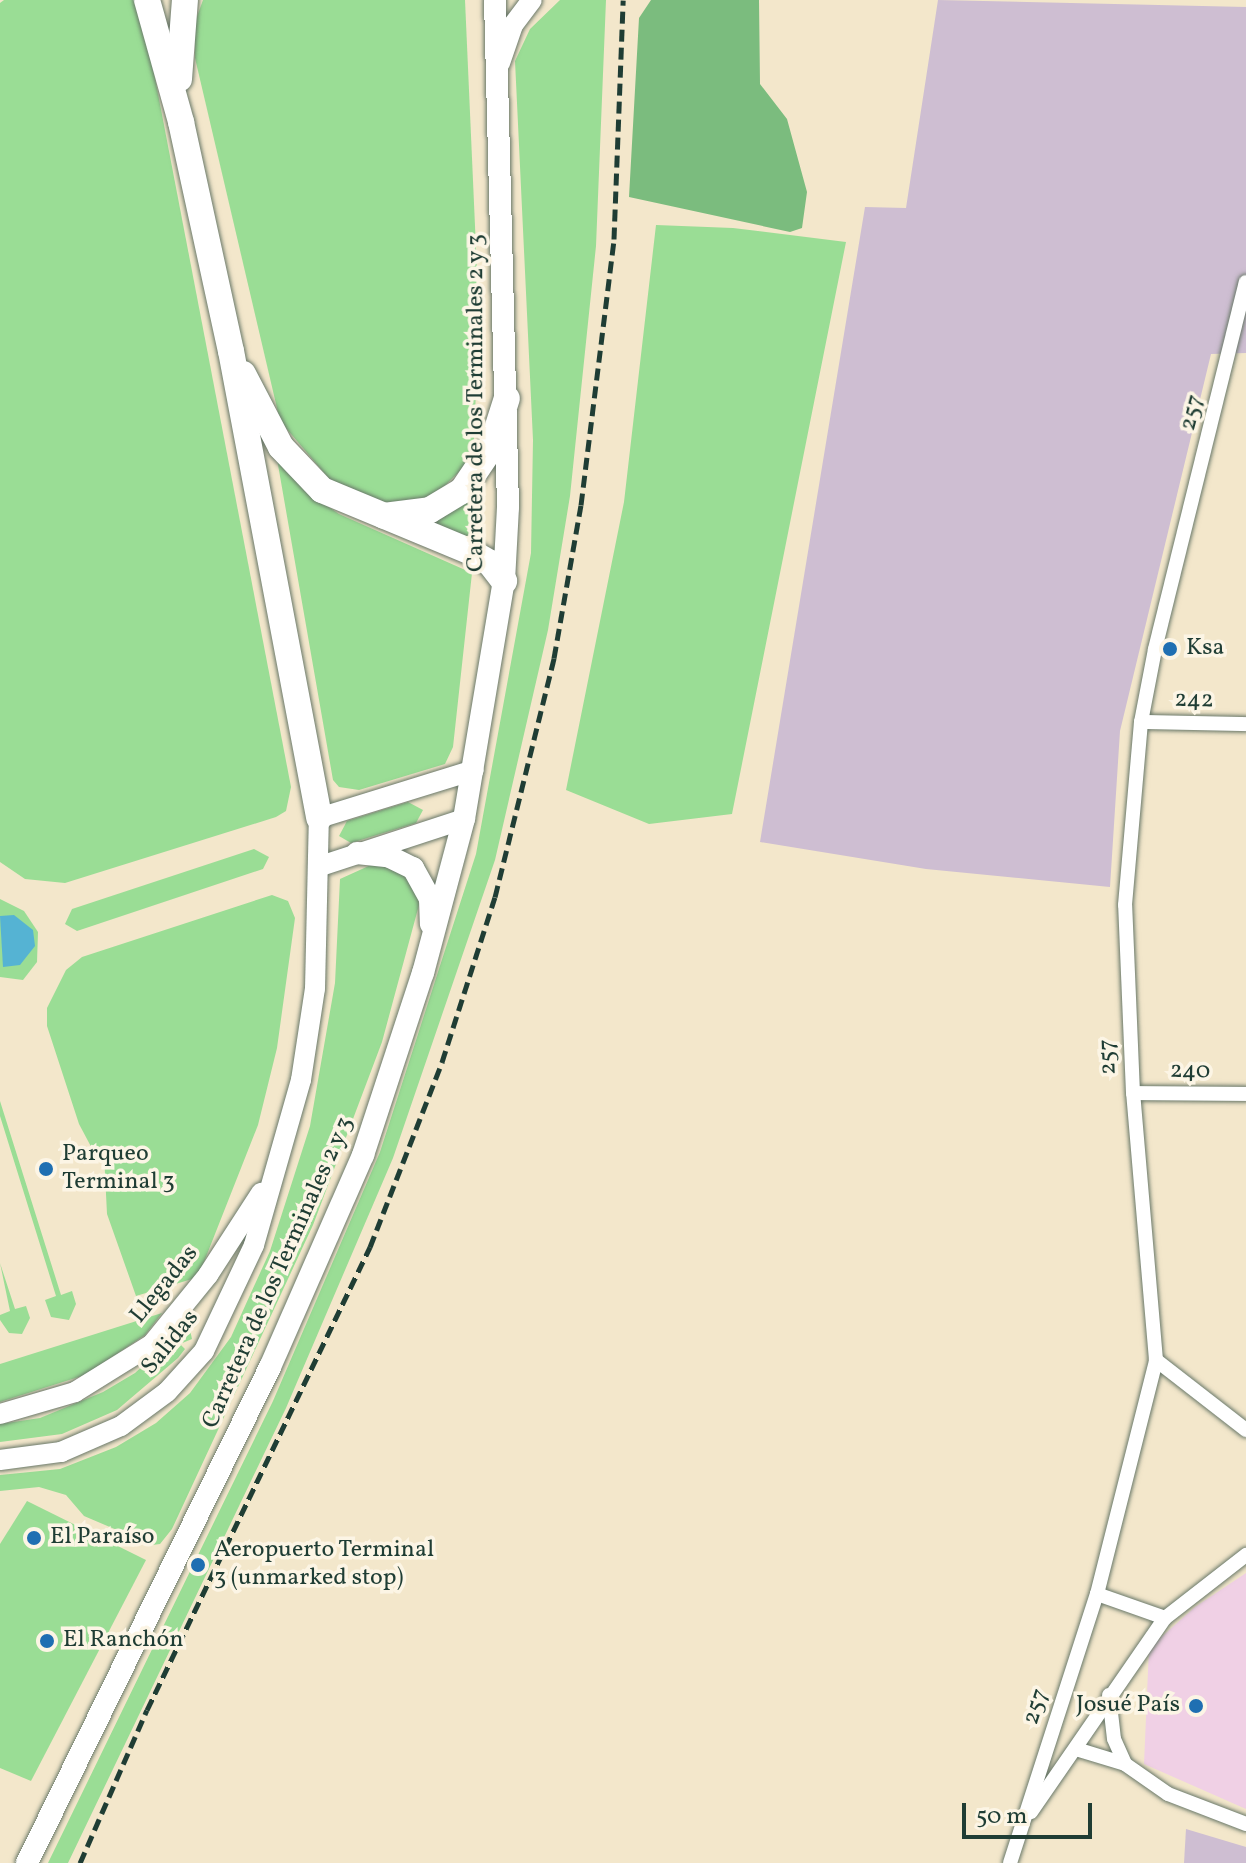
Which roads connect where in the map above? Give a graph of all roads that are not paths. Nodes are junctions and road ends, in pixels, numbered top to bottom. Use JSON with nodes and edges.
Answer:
{"nodes":[{"id":1,"x":147,"y":0,"type":"edge"},
{"id":2,"x":185,"y":0,"type":"edge"},
{"id":3,"x":495,"y":0,"type":"edge"},
{"id":4,"x":532,"y":0,"type":"edge"},
{"id":5,"x":497,"y":70,"type":"junction"},
{"id":6,"x":181,"y":122,"type":"junction"},
{"id":7,"x":1246,"y":282,"type":"edge"},
{"id":8,"x":231,"y":351,"type":"junction"},
{"id":9,"x":1229,"y":362,"type":"junction"},
{"id":10,"x":1246,"y":362,"type":"edge"},
{"id":11,"x":507,"y":398,"type":"junction"},
{"id":12,"x":376,"y":516,"type":"junction"},
{"id":13,"x":504,"y":581,"type":"junction"},
{"id":14,"x":1141,"y":722,"type":"junction"},
{"id":15,"x":1246,"y":724,"type":"edge"},
{"id":16,"x":474,"y":770,"type":"junction"},
{"id":17,"x":319,"y":818,"type":"junction"},
{"id":18,"x":464,"y":819,"type":"junction"},
{"id":19,"x":357,"y":853,"type":"junction"},
{"id":20,"x":321,"y":866,"type":"junction"},
{"id":21,"x":432,"y":940,"type":"junction"},
{"id":22,"x":1133,"y":1093,"type":"junction"},
{"id":23,"x":1246,"y":1094,"type":"edge"},
{"id":24,"x":282,"y":1154,"type":"junction"},
{"id":25,"x":1156,"y":1360,"type":"junction"},
{"id":26,"x":0,"y":1414,"type":"edge"},
{"id":27,"x":1246,"y":1430,"type":"edge"},
{"id":28,"x":1,"y":1460,"type":"edge"},
{"id":29,"x":1246,"y":1555,"type":"edge"},
{"id":30,"x":1097,"y":1594,"type":"junction"},
{"id":31,"x":1165,"y":1618,"type":"junction"},
{"id":32,"x":1109,"y":1695,"type":"junction"},
{"id":33,"x":1076,"y":1749,"type":"junction"},
{"id":34,"x":1125,"y":1764,"type":"junction"},
{"id":35,"x":1022,"y":1824,"type":"junction"},
{"id":36,"x":1246,"y":1824,"type":"edge"},
{"id":37,"x":27,"y":1863,"type":"edge"},
{"id":38,"x":1010,"y":1863,"type":"edge"}],
"edges":[{"from":1,"to":6,"type":"highway"},
{"from":2,"to":6,"type":"highway"},
{"from":3,"to":5,"type":"main road","name":"Carretera de los Terminales 2 y 3"},
{"from":4,"to":5,"type":"main road"},
{"from":5,"to":11,"type":"main road","name":"Carretera de los Terminales 2 y 3"},
{"from":6,"to":8,"type":"highway"},
{"from":7,"to":9,"type":"street","name":"257"},
{"from":8,"to":12,"type":"highway"},
{"from":8,"to":17,"type":"highway"},
{"from":9,"to":10,"type":"street"},
{"from":9,"to":14,"type":"street","name":"257"},
{"from":11,"to":12,"type":"highway"},
{"from":11,"to":13,"type":"main road","name":"Carretera de los Terminales 2 y 3"},
{"from":12,"to":13,"type":"highway"},
{"from":13,"to":16,"type":"main road","name":"Carretera de los Terminales 2 y 3"},
{"from":14,"to":15,"type":"street","name":"242"},
{"from":14,"to":22,"type":"street","name":"257"},
{"from":16,"to":17,"type":"main road"},
{"from":16,"to":18,"type":"main road","name":"Carretera de los Terminales 2 y 3"},
{"from":17,"to":20,"type":"main road"},
{"from":18,"to":19,"type":"main road"},
{"from":18,"to":21,"type":"main road","name":"Carretera de los Terminales 2 y 3"},
{"from":19,"to":20,"type":"main road"},
{"from":19,"to":21,"type":"main road"},
{"from":20,"to":24,"type":"main road"},
{"from":21,"to":37,"type":"main road","name":"Carretera de los Terminales 2 y 3"},
{"from":22,"to":23,"type":"street","name":"240"},
{"from":22,"to":25,"type":"street","name":"257"},
{"from":24,"to":26,"type":"main road","name":"Llegadas"},
{"from":24,"to":28,"type":"main road","name":"Salidas"},
{"from":25,"to":27,"type":"street"},
{"from":25,"to":30,"type":"street","name":"257"},
{"from":29,"to":31,"type":"street","name":"257"},
{"from":30,"to":31,"type":"street"},
{"from":30,"to":35,"type":"street","name":"257"},
{"from":31,"to":32,"type":"street","name":"257"},
{"from":32,"to":33,"type":"street","name":"257"},
{"from":32,"to":34,"type":"street"},
{"from":33,"to":34,"type":"street"},
{"from":33,"to":35,"type":"street","name":"257"},
{"from":34,"to":36,"type":"street"},
{"from":35,"to":38,"type":"street","name":"257"}]}
